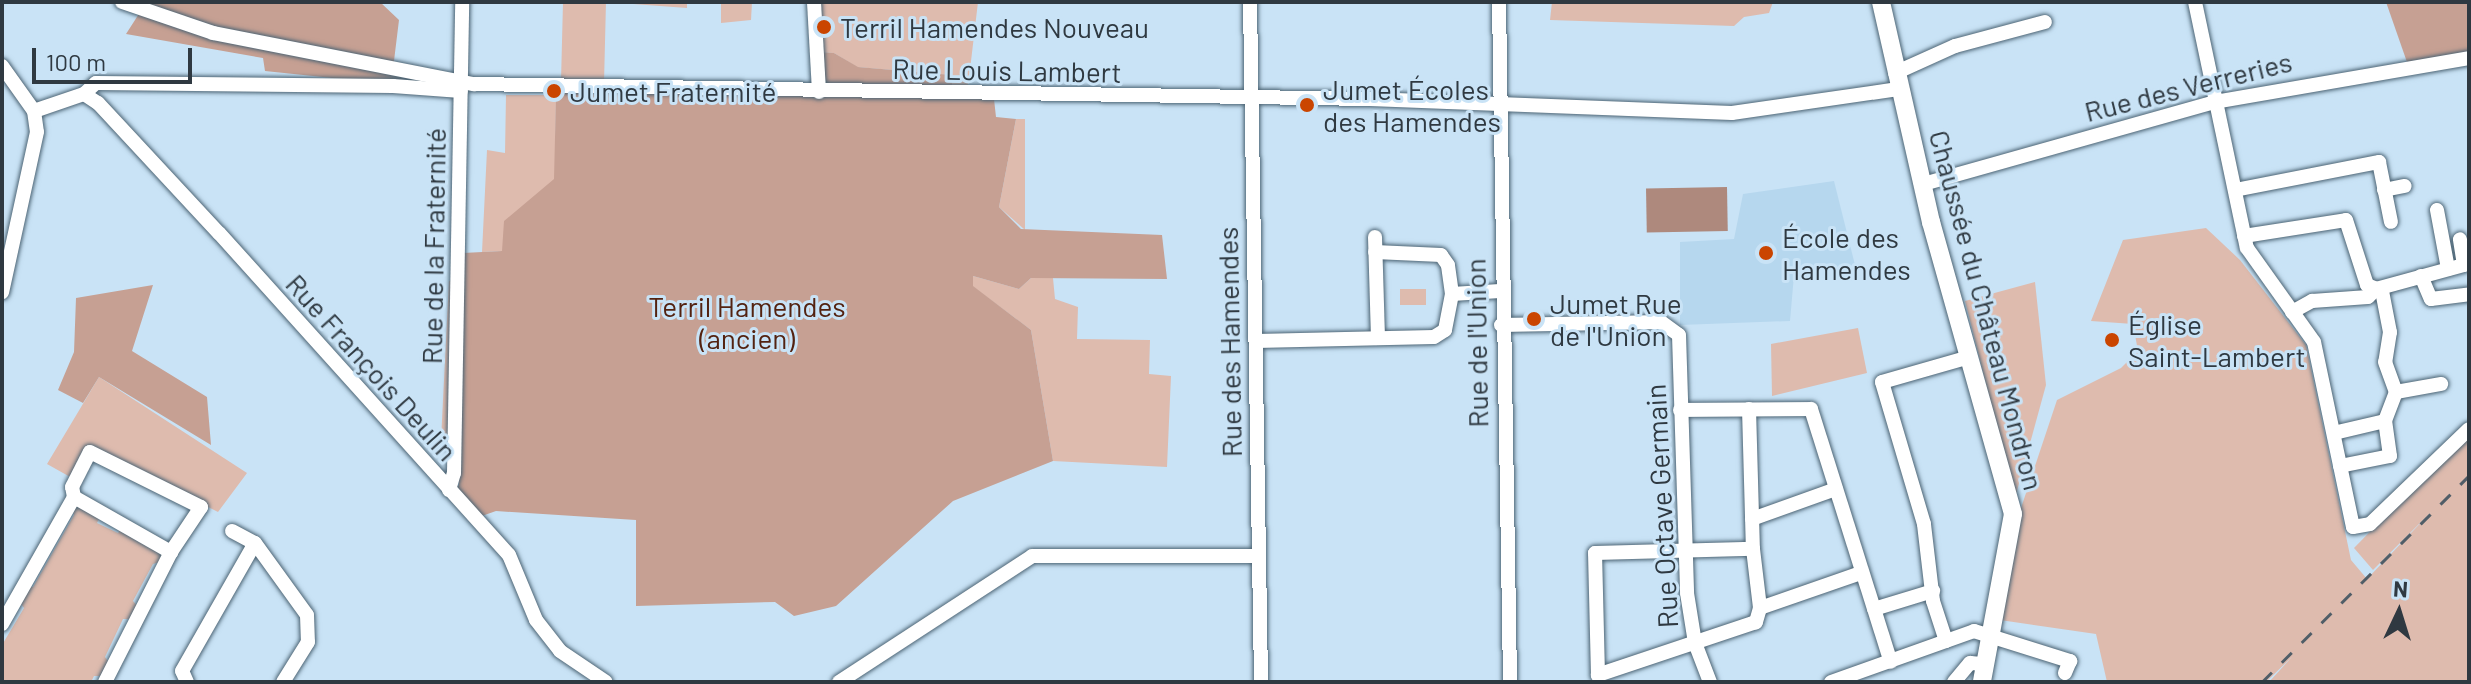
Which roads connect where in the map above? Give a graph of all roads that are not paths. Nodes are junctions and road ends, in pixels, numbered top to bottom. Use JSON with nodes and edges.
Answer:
{"nodes":[{"id":1,"x":122,"y":2,"type":"edge"},
{"id":2,"x":462,"y":2,"type":"edge"},
{"id":3,"x":814,"y":2,"type":"edge"},
{"id":4,"x":1250,"y":2,"type":"edge"},
{"id":5,"x":1499,"y":2,"type":"edge"},
{"id":6,"x":1881,"y":2,"type":"edge"},
{"id":7,"x":2195,"y":2,"type":"edge"},
{"id":8,"x":2045,"y":22,"type":"dead end"},
{"id":9,"x":2469,"y":58,"type":"edge"},
{"id":10,"x":2,"y":66,"type":"edge"},
{"id":11,"x":1897,"y":81,"type":"junction"},
{"id":12,"x":461,"y":87,"type":"junction"},
{"id":13,"x":819,"y":92,"type":"junction"},
{"id":14,"x":84,"y":94,"type":"junction"},
{"id":15,"x":1251,"y":99,"type":"junction"},
{"id":16,"x":2215,"y":102,"type":"junction"},
{"id":17,"x":1498,"y":103,"type":"junction"},
{"id":18,"x":34,"y":111,"type":"junction"},
{"id":19,"x":1923,"y":184,"type":"junction"},
{"id":20,"x":2405,"y":186,"type":"dead end"},
{"id":21,"x":2235,"y":190,"type":"junction"},
{"id":22,"x":2384,"y":190,"type":"junction"},
{"id":23,"x":2437,"y":210,"type":"dead end"},
{"id":24,"x":2391,"y":222,"type":"dead end"},
{"id":25,"x":2244,"y":236,"type":"junction"},
{"id":26,"x":2460,"y":239,"type":"dead end"},
{"id":27,"x":2448,"y":269,"type":"junction"},
{"id":28,"x":2421,"y":276,"type":"junction"},
{"id":29,"x":2376,"y":289,"type":"junction"},
{"id":30,"x":1500,"y":291,"type":"junction"},
{"id":31,"x":2,"y":292,"type":"edge"},
{"id":32,"x":1452,"y":294,"type":"junction"},
{"id":33,"x":2469,"y":294,"type":"edge"},
{"id":34,"x":2292,"y":312,"type":"junction"},
{"id":35,"x":1501,"y":325,"type":"junction"},
{"id":36,"x":1378,"y":338,"type":"junction"},
{"id":37,"x":1256,"y":341,"type":"junction"},
{"id":38,"x":1969,"y":357,"type":"junction"},
{"id":39,"x":2441,"y":384,"type":"dead end"},
{"id":40,"x":2396,"y":392,"type":"junction"},
{"id":41,"x":1749,"y":409,"type":"junction"},
{"id":42,"x":1680,"y":410,"type":"junction"},
{"id":43,"x":2385,"y":421,"type":"junction"},
{"id":44,"x":2469,"y":429,"type":"edge"},
{"id":45,"x":2334,"y":433,"type":"junction"},
{"id":46,"x":2340,"y":466,"type":"junction"},
{"id":47,"x":1836,"y":489,"type":"junction"},
{"id":48,"x":449,"y":490,"type":"junction"},
{"id":49,"x":74,"y":497,"type":"junction"},
{"id":50,"x":1752,"y":519,"type":"junction"},
{"id":51,"x":232,"y":531,"type":"dead end"},
{"id":52,"x":255,"y":543,"type":"junction"},
{"id":53,"x":1753,"y":549,"type":"junction"},
{"id":54,"x":1684,"y":550,"type":"junction"},
{"id":55,"x":171,"y":552,"type":"junction"},
{"id":56,"x":1259,"y":556,"type":"junction"},
{"id":57,"x":1861,"y":573,"type":"junction"},
{"id":58,"x":1933,"y":591,"type":"junction"},
{"id":59,"x":1760,"y":608,"type":"junction"},
{"id":60,"x":1874,"y":609,"type":"junction"},
{"id":61,"x":2,"y":624,"type":"edge"},
{"id":62,"x":1992,"y":634,"type":"junction"},
{"id":63,"x":1946,"y":641,"type":"junction"},
{"id":64,"x":1695,"y":643,"type":"junction"},
{"id":65,"x":1891,"y":662,"type":"junction"},
{"id":66,"x":1984,"y":673,"type":"edge"},
{"id":67,"x":2065,"y":673,"type":"dead end"},
{"id":68,"x":105,"y":682,"type":"edge"},
{"id":69,"x":187,"y":682,"type":"edge"},
{"id":70,"x":283,"y":682,"type":"edge"},
{"id":71,"x":606,"y":682,"type":"edge"},
{"id":72,"x":839,"y":682,"type":"edge"},
{"id":73,"x":1261,"y":682,"type":"edge"},
{"id":74,"x":1510,"y":682,"type":"edge"},
{"id":75,"x":1710,"y":682,"type":"edge"},
{"id":76,"x":1831,"y":682,"type":"edge"},
{"id":77,"x":1954,"y":682,"type":"edge"}],
"edges":[{"from":1,"to":12,"type":"street","name":"Rue Louis Lambert"},
{"from":2,"to":12,"type":"street","name":"Rue de la Fraternité"},
{"from":3,"to":13,"type":"street"},
{"from":4,"to":15,"type":"street","name":"Rue des Hamendes"},
{"from":5,"to":17,"type":"street","name":"Rue de l'Union"},
{"from":6,"to":11,"type":"main road","name":"Chaussée du Château Mondron"},
{"from":7,"to":16,"type":"street"},
{"from":8,"to":11,"type":"street","name":"Rue Louis Lambert"},
{"from":9,"to":16,"type":"street","name":"Rue des Verreries"},
{"from":10,"to":18,"type":"street"},
{"from":11,"to":17,"type":"street","name":"Rue Louis Lambert"},
{"from":11,"to":19,"type":"main road","name":"Chaussée du Château Mondron"},
{"from":12,"to":13,"type":"street","name":"Rue Louis Lambert"},
{"from":12,"to":14,"type":"street"},
{"from":12,"to":48,"type":"street","name":"Rue de la Fraternité"},
{"from":13,"to":15,"type":"street","name":"Rue Louis Lambert"},
{"from":14,"to":18,"type":"street"},
{"from":14,"to":48,"type":"street","name":"Rue François Deulin"},
{"from":15,"to":17,"type":"street","name":"Rue Louis Lambert"},
{"from":15,"to":37,"type":"street","name":"Rue des Hamendes"},
{"from":16,"to":19,"type":"street","name":"Rue des Verreries"},
{"from":16,"to":21,"type":"street"},
{"from":17,"to":30,"type":"street","name":"Rue de l'Union"},
{"from":18,"to":31,"type":"street"},
{"from":19,"to":38,"type":"main road","name":"Chaussée du Château Mondron"},
{"from":20,"to":22,"type":"street"},
{"from":21,"to":22,"type":"street"},
{"from":21,"to":25,"type":"street"},
{"from":22,"to":24,"type":"street"},
{"from":23,"to":27,"type":"street"},
{"from":25,"to":29,"type":"street"},
{"from":25,"to":34,"type":"street"},
{"from":26,"to":27,"type":"street"},
{"from":27,"to":28,"type":"street"},
{"from":28,"to":29,"type":"street"},
{"from":28,"to":33,"type":"street"},
{"from":29,"to":34,"type":"street"},
{"from":29,"to":40,"type":"street"},
{"from":30,"to":32,"type":"street"},
{"from":30,"to":35,"type":"street","name":"Rue de l'Union"},
{"from":32,"to":36,"type":"street"},
{"from":32,"to":36,"type":"street"},
{"from":34,"to":45,"type":"street"},
{"from":35,"to":42,"type":"street","name":"Rue Octave Germain"},
{"from":35,"to":74,"type":"street","name":"Rue de l'Union"},
{"from":36,"to":37,"type":"street"},
{"from":37,"to":56,"type":"street","name":"Rue des Hamendes"},
{"from":38,"to":58,"type":"street"},
{"from":38,"to":62,"type":"main road","name":"Chaussée du Château Mondron"},
{"from":39,"to":40,"type":"street"},
{"from":40,"to":43,"type":"street"},
{"from":41,"to":42,"type":"street"},
{"from":41,"to":47,"type":"street"},
{"from":41,"to":50,"type":"street"},
{"from":42,"to":54,"type":"street","name":"Rue Octave Germain"},
{"from":43,"to":45,"type":"street"},
{"from":43,"to":46,"type":"street"},
{"from":44,"to":46,"type":"street"},
{"from":45,"to":46,"type":"street"},
{"from":47,"to":50,"type":"street"},
{"from":47,"to":57,"type":"street"},
{"from":48,"to":71,"type":"street","name":"Rue François Deulin"},
{"from":49,"to":55,"type":"street"},
{"from":49,"to":55,"type":"street"},
{"from":49,"to":61,"type":"street"},
{"from":50,"to":53,"type":"street"},
{"from":51,"to":52,"type":"street"},
{"from":52,"to":69,"type":"street"},
{"from":52,"to":70,"type":"street"},
{"from":53,"to":54,"type":"street"},
{"from":53,"to":59,"type":"street"},
{"from":54,"to":64,"type":"street","name":"Rue Octave Germain"},
{"from":54,"to":64,"type":"street"},
{"from":55,"to":68,"type":"street"},
{"from":56,"to":72,"type":"street"},
{"from":56,"to":73,"type":"street","name":"Rue des Hamendes"},
{"from":57,"to":59,"type":"street"},
{"from":57,"to":60,"type":"street"},
{"from":58,"to":60,"type":"street"},
{"from":58,"to":63,"type":"street"},
{"from":59,"to":64,"type":"street"},
{"from":60,"to":65,"type":"street"},
{"from":62,"to":63,"type":"street"},
{"from":62,"to":66,"type":"main road","name":"Chaussée du Château Mondron"},
{"from":62,"to":67,"type":"street"},
{"from":63,"to":65,"type":"street"},
{"from":64,"to":75,"type":"street","name":"Rue Octave Germain"},
{"from":65,"to":76,"type":"street"},
{"from":66,"to":77,"type":"street"}]}
